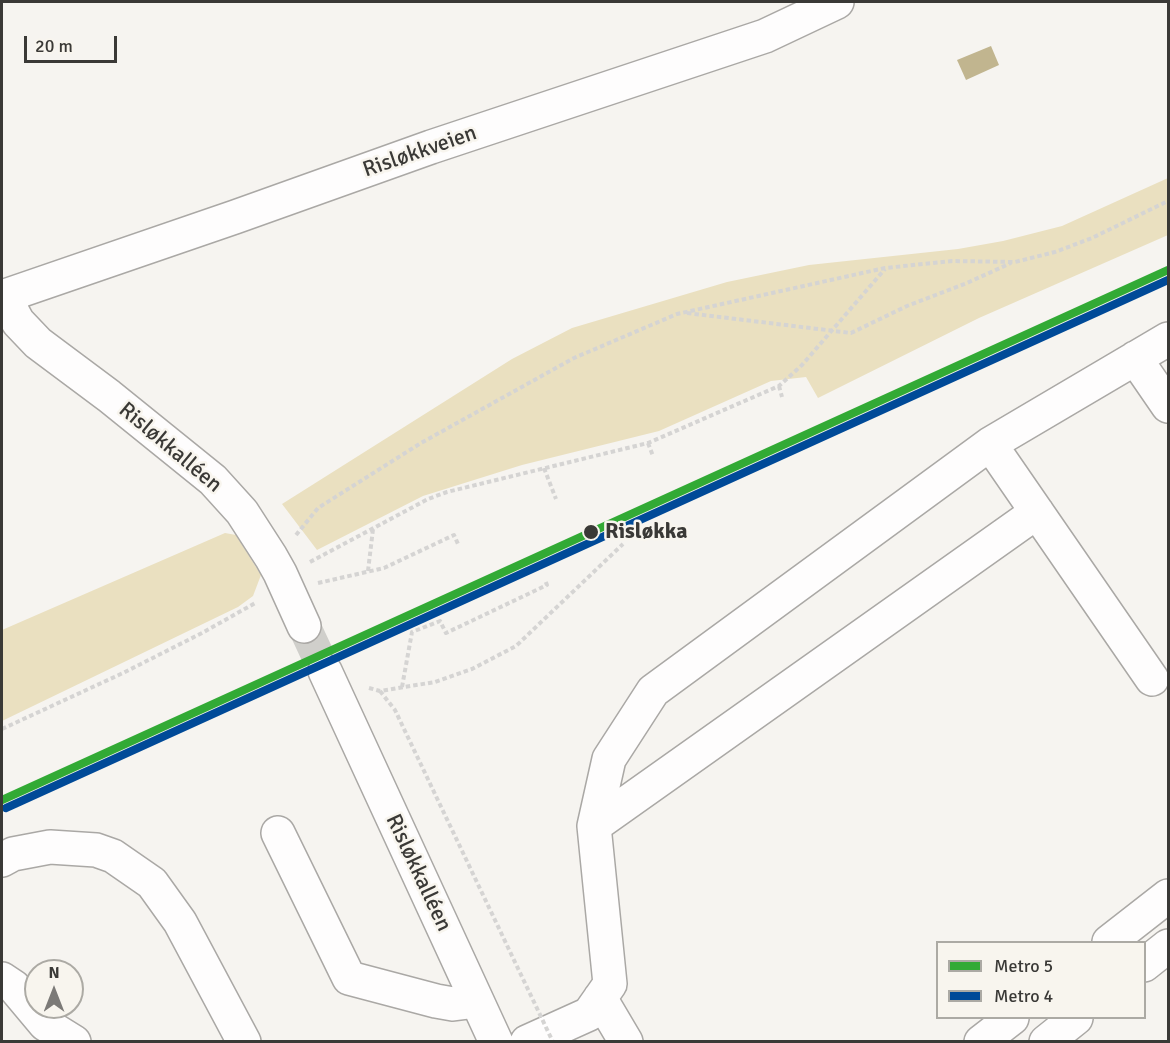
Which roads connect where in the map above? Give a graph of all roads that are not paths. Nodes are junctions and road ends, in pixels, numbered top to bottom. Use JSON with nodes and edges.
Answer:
{"nodes":[{"id":1,"x":837,"y":2,"type":"edge"},
{"id":2,"x":3,"y":297,"type":"edge"},
{"id":3,"x":1168,"y":339,"type":"edge"},
{"id":4,"x":1135,"y":358,"type":"junction"},
{"id":5,"x":1168,"y":406,"type":"edge"},
{"id":6,"x":990,"y":444,"type":"junction"},
{"id":7,"x":1037,"y":512,"type":"junction"},
{"id":8,"x":304,"y":626,"type":"tunnel mouth"},
{"id":9,"x":325,"y":671,"type":"tunnel mouth"},
{"id":10,"x":1152,"y":679,"type":"dead end"},
{"id":11,"x":594,"y":826,"type":"junction"},
{"id":12,"x":278,"y":833,"type":"dead end"},
{"id":13,"x":2,"y":860,"type":"edge"},
{"id":14,"x":1168,"y":896,"type":"edge"},
{"id":15,"x":1110,"y":941,"type":"edge"},
{"id":16,"x":1168,"y":946,"type":"edge"},
{"id":17,"x":1146,"y":963,"type":"edge"},
{"id":18,"x":2,"y":979,"type":"edge"},
{"id":19,"x":600,"y":998,"type":"junction"},
{"id":20,"x":477,"y":1001,"type":"junction"},
{"id":21,"x":1009,"y":1019,"type":"edge"},
{"id":22,"x":1074,"y":1019,"type":"edge"},
{"id":23,"x":74,"y":1041,"type":"edge"},
{"id":24,"x":244,"y":1041,"type":"edge"},
{"id":25,"x":496,"y":1041,"type":"edge"},
{"id":26,"x":527,"y":1041,"type":"edge"},
{"id":27,"x":626,"y":1041,"type":"edge"},
{"id":28,"x":981,"y":1041,"type":"edge"},
{"id":29,"x":1046,"y":1041,"type":"edge"}],
"edges":[{"from":1,"to":2,"type":"main road","name":"Risløkkveien"},
{"from":2,"to":8,"type":"main road","name":"Risløkkalléen"},
{"from":3,"to":4,"type":"main road"},
{"from":4,"to":5,"type":"main road"},
{"from":4,"to":6,"type":"main road"},
{"from":6,"to":7,"type":"main road"},
{"from":6,"to":11,"type":"main road"},
{"from":7,"to":10,"type":"main road"},
{"from":7,"to":11,"type":"main road"},
{"from":9,"to":20,"type":"main road","name":"Risløkkalléen"},
{"from":11,"to":19,"type":"main road"},
{"from":12,"to":20,"type":"main road"},
{"from":13,"to":24,"type":"main road"},
{"from":14,"to":15,"type":"main road"},
{"from":16,"to":17,"type":"main road"},
{"from":18,"to":23,"type":"main road"},
{"from":19,"to":26,"type":"main road"},
{"from":19,"to":27,"type":"main road"},
{"from":20,"to":25,"type":"main road","name":"Risløkkalléen"},
{"from":21,"to":28,"type":"main road"},
{"from":22,"to":29,"type":"main road"}]}
